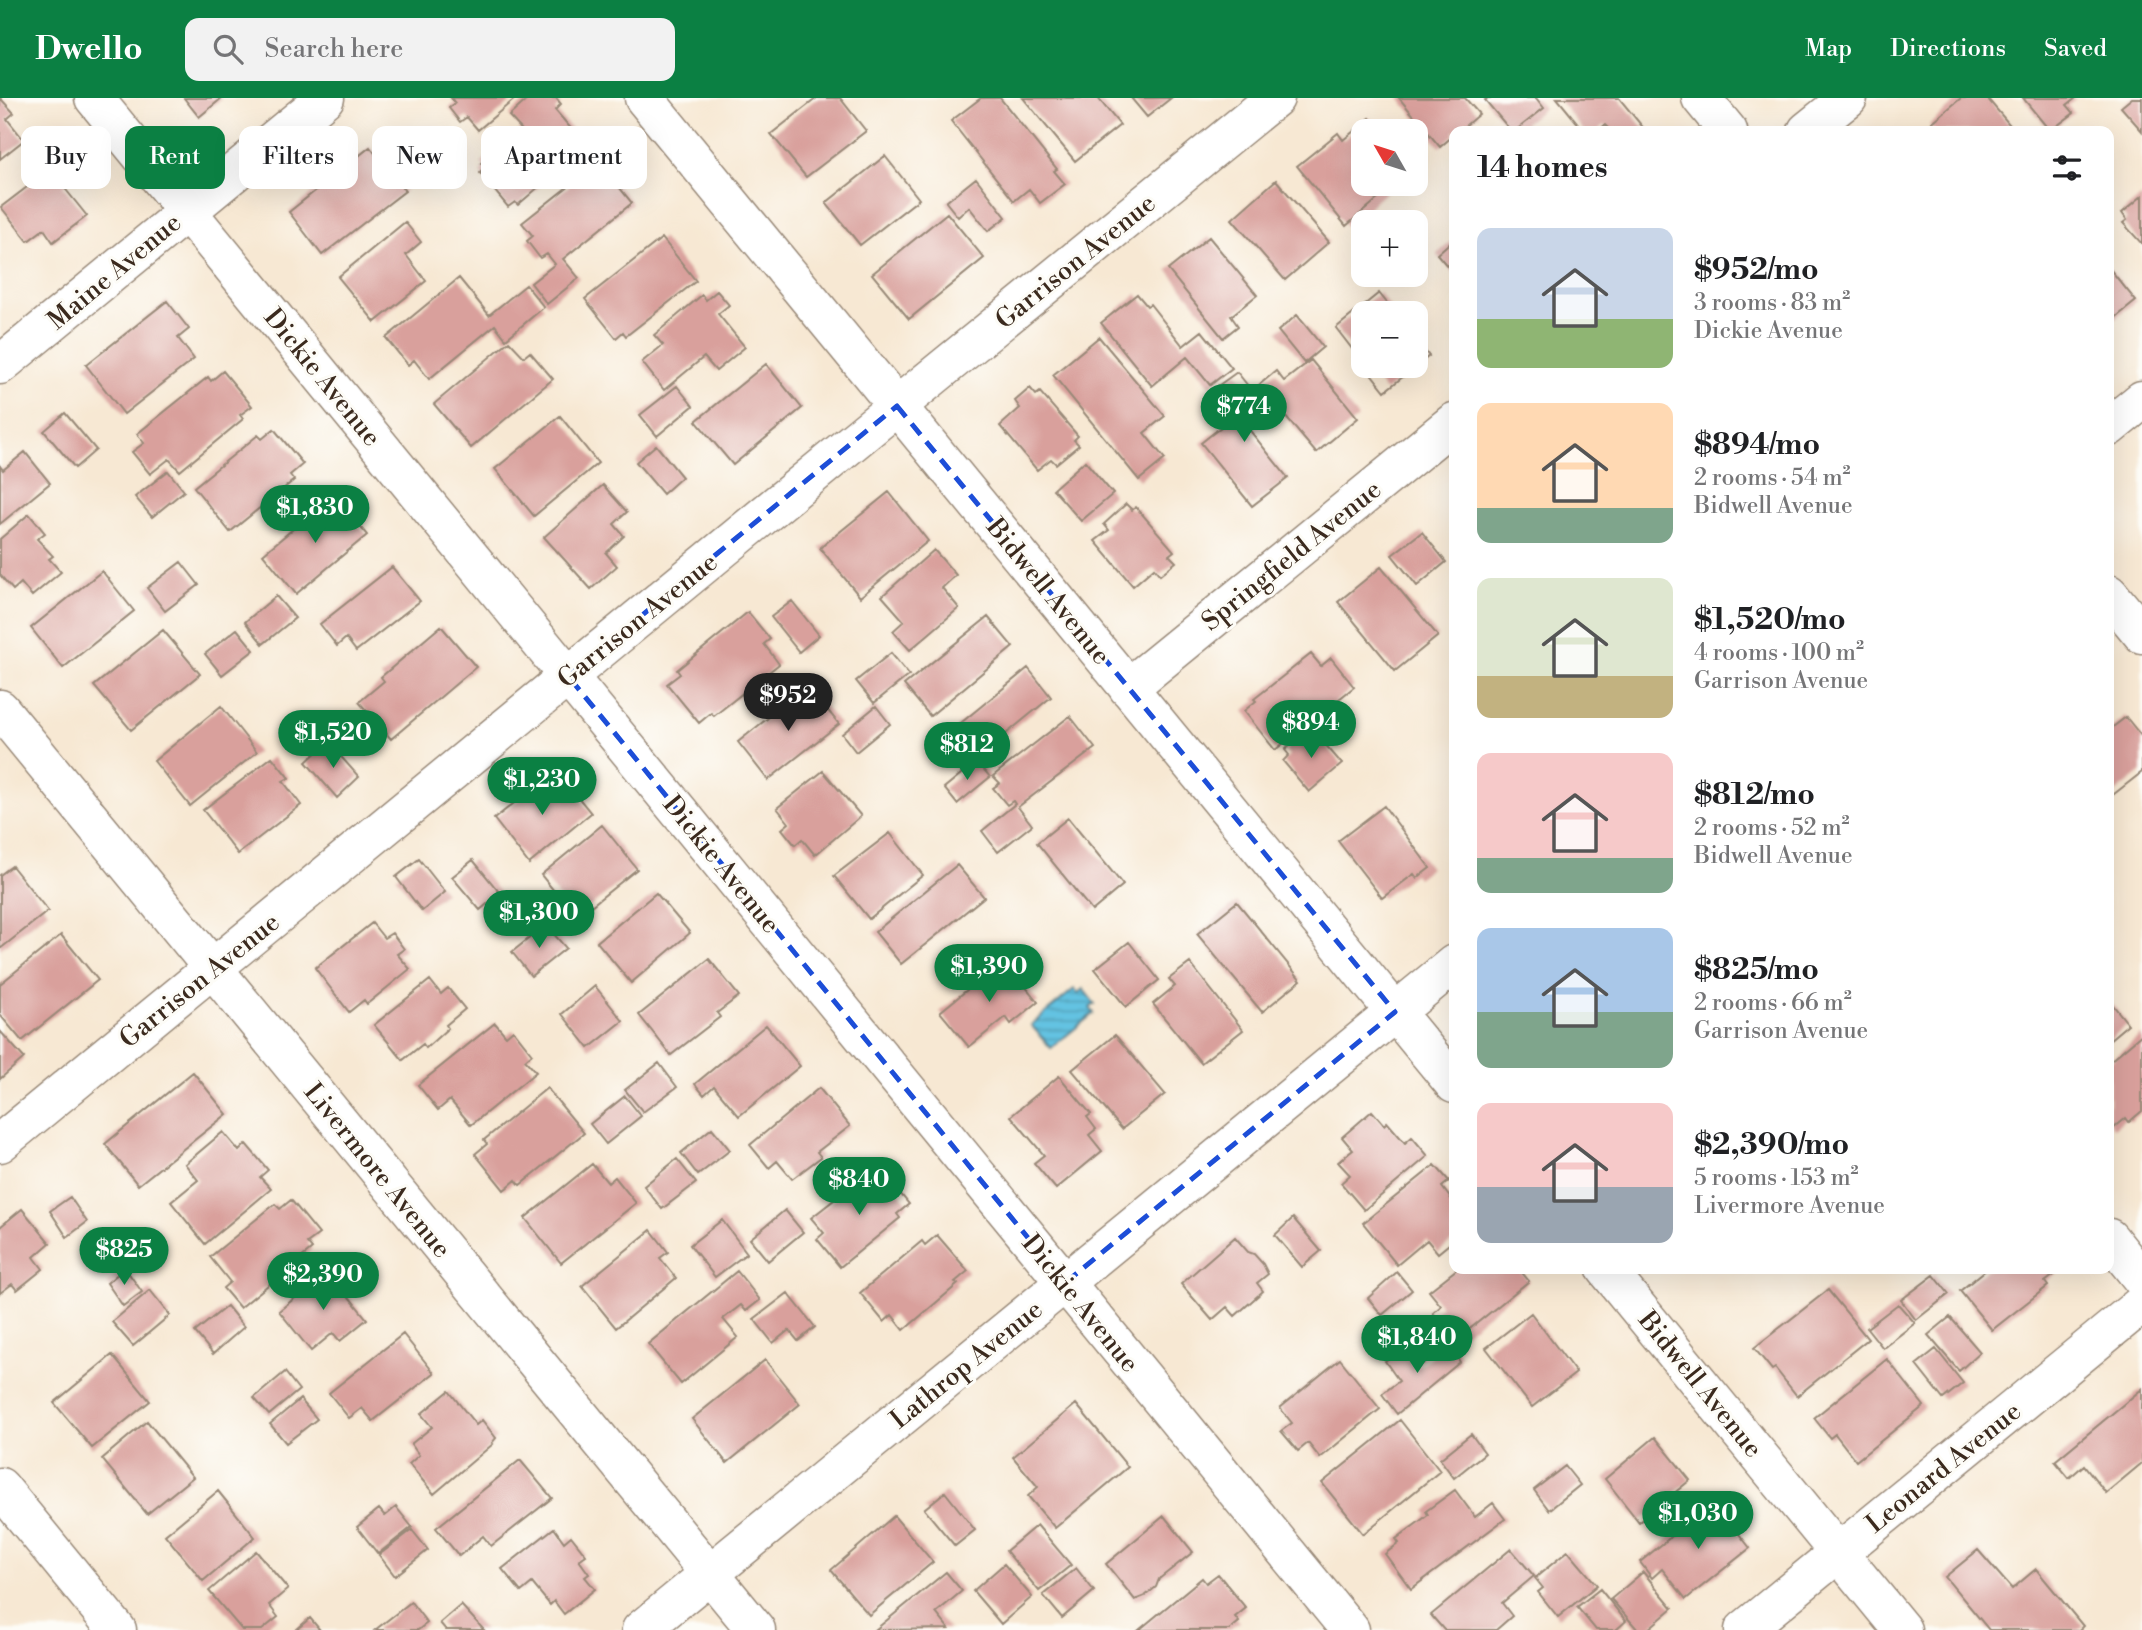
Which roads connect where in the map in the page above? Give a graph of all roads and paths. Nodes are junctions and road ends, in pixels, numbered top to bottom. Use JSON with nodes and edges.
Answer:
{"nodes":[{"id":1,"x":94,"y":98,"type":"edge"},
{"id":2,"x":325,"y":98,"type":"edge"},
{"id":3,"x":644,"y":98,"type":"edge"},
{"id":4,"x":1275,"y":98,"type":"edge"},
{"id":5,"x":1701,"y":98,"type":"edge"},
{"id":6,"x":1848,"y":98,"type":"edge"},
{"id":7,"x":1724,"y":126,"type":"edge"},
{"id":8,"x":1813,"y":126,"type":"edge"},
{"id":9,"x":187,"y":210,"type":"junction"},
{"id":10,"x":0,"y":365,"type":"edge"},
{"id":11,"x":2142,"y":400,"type":"edge"},
{"id":12,"x":897,"y":406,"type":"junction"},
{"id":13,"x":2114,"y":424,"type":"edge"},
{"id":14,"x":1449,"y":426,"type":"edge"},
{"id":15,"x":2114,"y":600,"type":"edge"},
{"id":16,"x":2142,"y":634,"type":"edge"},
{"id":17,"x":568,"y":676,"type":"junction"},
{"id":18,"x":1128,"y":688,"type":"junction"},
{"id":19,"x":0,"y":709,"type":"edge"},
{"id":20,"x":1449,"y":968,"type":"edge"},
{"id":21,"x":213,"y":969,"type":"junction"},
{"id":22,"x":1395,"y":1012,"type":"junction"},
{"id":23,"x":1449,"y":1078,"type":"edge"},
{"id":24,"x":0,"y":1143,"type":"edge"},
{"id":25,"x":2114,"y":1244,"type":"edge"},
{"id":26,"x":1610,"y":1274,"type":"edge"},
{"id":27,"x":2142,"y":1279,"type":"edge"},
{"id":28,"x":1065,"y":1283,"type":"junction"},
{"id":29,"x":2142,"y":1304,"type":"edge"},
{"id":30,"x":0,"y":1487,"type":"edge"},
{"id":31,"x":1839,"y":1553,"type":"junction"},
{"id":32,"x":710,"y":1574,"type":"junction"},
{"id":33,"x":117,"y":1630,"type":"edge"},
{"id":34,"x":641,"y":1630,"type":"edge"},
{"id":35,"x":756,"y":1630,"type":"edge"},
{"id":36,"x":1350,"y":1630,"type":"edge"},
{"id":37,"x":1744,"y":1630,"type":"edge"},
{"id":38,"x":1902,"y":1630,"type":"edge"}],
"edges":[{"from":1,"to":9,"type":"street","name":"Dickie Avenue"},
{"from":2,"to":9,"type":"street","name":"Maine Avenue"},
{"from":3,"to":12,"type":"street","name":"Bidwell Avenue"},
{"from":4,"to":12,"type":"street","name":"Garrison Avenue"},
{"from":5,"to":7,"type":"street"},
{"from":6,"to":8,"type":"street"},
{"from":9,"to":10,"type":"street","name":"Maine Avenue"},
{"from":9,"to":17,"type":"street","name":"Dickie Avenue"},
{"from":11,"to":13,"type":"street"},
{"from":12,"to":17,"type":"street","name":"Garrison Avenue"},
{"from":12,"to":18,"type":"street","name":"Bidwell Avenue"},
{"from":14,"to":18,"type":"street","name":"Springfield Avenue"},
{"from":15,"to":16,"type":"street"},
{"from":17,"to":21,"type":"street","name":"Garrison Avenue"},
{"from":17,"to":28,"type":"street","name":"Dickie Avenue"},
{"from":18,"to":22,"type":"street","name":"Bidwell Avenue"},
{"from":19,"to":21,"type":"street","name":"Livermore Avenue"},
{"from":20,"to":22,"type":"street","name":"Lathrop Avenue"},
{"from":21,"to":24,"type":"street","name":"Garrison Avenue"},
{"from":21,"to":32,"type":"street","name":"Livermore Avenue"},
{"from":22,"to":23,"type":"street","name":"Bidwell Avenue"},
{"from":22,"to":28,"type":"street","name":"Lathrop Avenue"},
{"from":25,"to":27,"type":"street"},
{"from":26,"to":31,"type":"street","name":"Bidwell Avenue"},
{"from":28,"to":32,"type":"street","name":"Lathrop Avenue"},
{"from":28,"to":36,"type":"street","name":"Dickie Avenue"},
{"from":29,"to":31,"type":"street","name":"Leonard Avenue"},
{"from":30,"to":33,"type":"street"},
{"from":31,"to":37,"type":"street","name":"Leonard Avenue"},
{"from":31,"to":38,"type":"street","name":"Bidwell Avenue"},
{"from":32,"to":34,"type":"street","name":"Lathrop Avenue"},
{"from":32,"to":35,"type":"street","name":"Livermore Avenue"}]}
